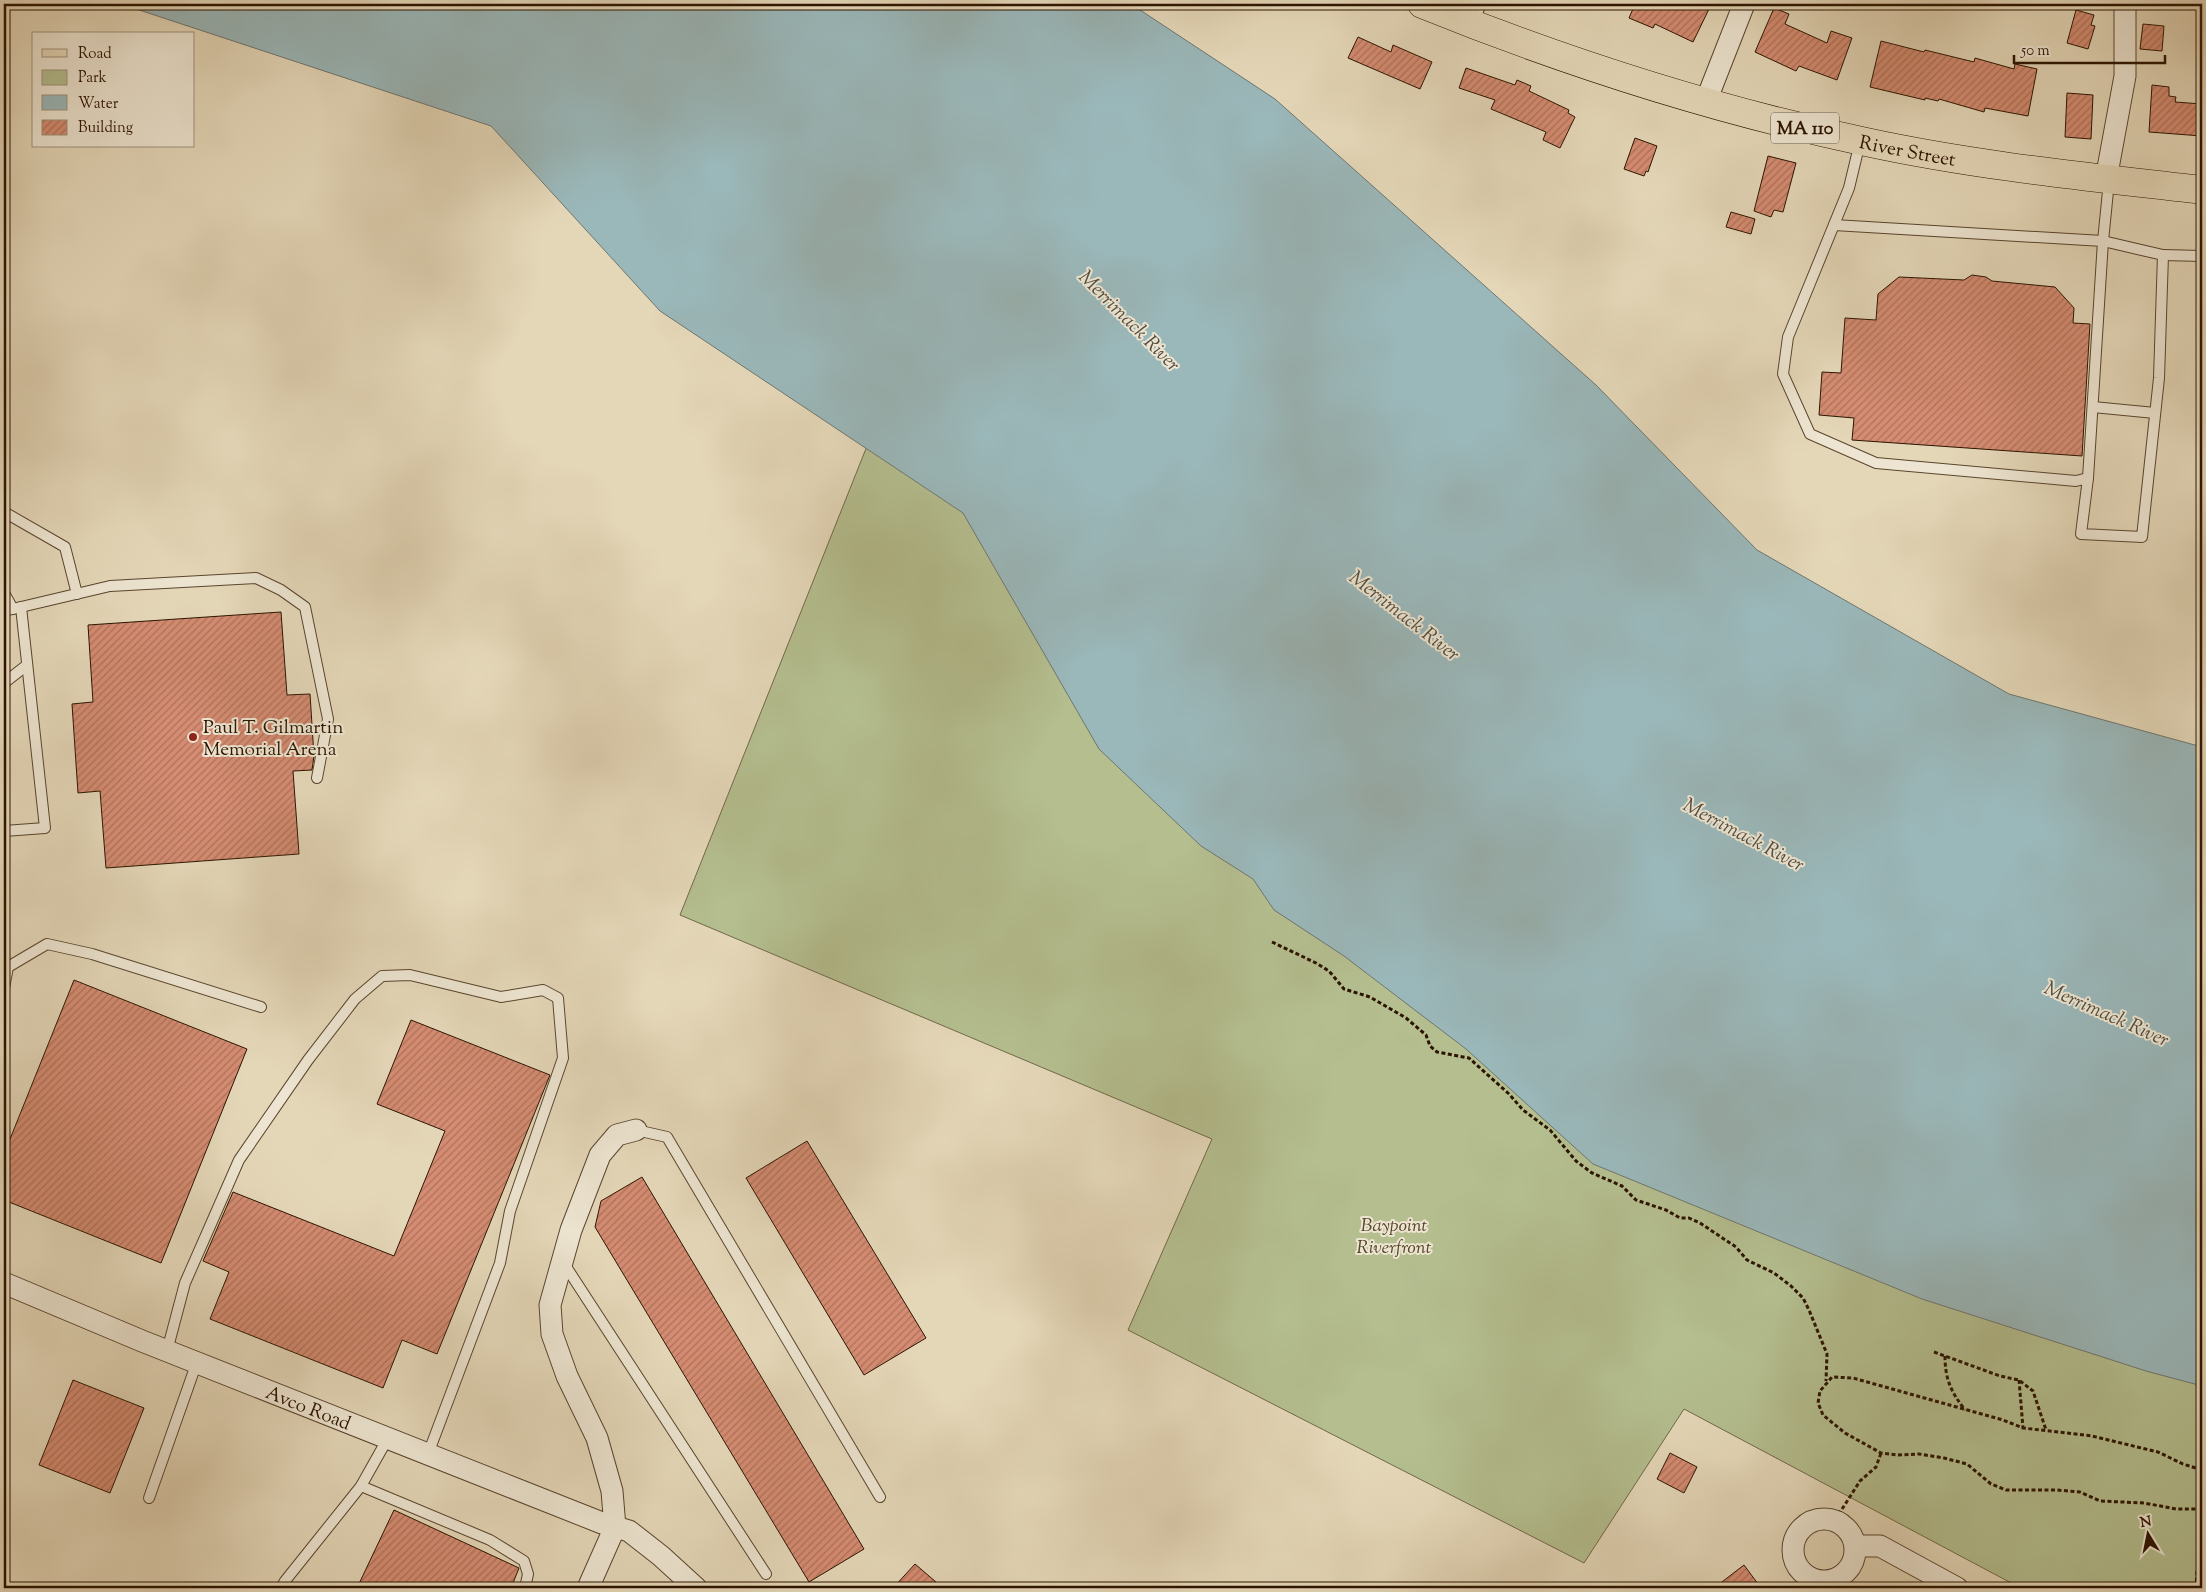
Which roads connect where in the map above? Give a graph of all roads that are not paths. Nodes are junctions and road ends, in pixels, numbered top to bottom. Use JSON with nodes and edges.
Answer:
{"nodes":[{"id":1,"x":1422,"y":4,"type":"edge"},
{"id":2,"x":1744,"y":4,"type":"edge"},
{"id":3,"x":2125,"y":4,"type":"edge"},
{"id":4,"x":1471,"y":13,"type":"edge"},
{"id":5,"x":1706,"y":101,"type":"junction"},
{"id":6,"x":1861,"y":141,"type":"junction"},
{"id":7,"x":2107,"y":180,"type":"junction"},
{"id":8,"x":2202,"y":190,"type":"edge"},
{"id":9,"x":1834,"y":225,"type":"junction"},
{"id":10,"x":2103,"y":241,"type":"junction"},
{"id":11,"x":2163,"y":255,"type":"junction"},
{"id":12,"x":2202,"y":256,"type":"edge"},
{"id":13,"x":2093,"y":407,"type":"junction"},
{"id":14,"x":2155,"y":413,"type":"junction"},
{"id":15,"x":2088,"y":478,"type":"junction"},
{"id":16,"x":4,"y":512,"type":"edge"},
{"id":17,"x":4,"y":594,"type":"edge"},
{"id":18,"x":77,"y":594,"type":"junction"},
{"id":19,"x":13,"y":609,"type":"edge"},
{"id":20,"x":27,"y":665,"type":"junction"},
{"id":21,"x":4,"y":683,"type":"edge"},
{"id":22,"x":317,"y":778,"type":"dead end"},
{"id":23,"x":4,"y":831,"type":"edge"},
{"id":24,"x":4,"y":988,"type":"edge"},
{"id":25,"x":261,"y":1008,"type":"dead end"},
{"id":26,"x":636,"y":1130,"type":"joint"},
{"id":27,"x":562,"y":1262,"type":"junction"},
{"id":28,"x":4,"y":1282,"type":"edge"},
{"id":29,"x":167,"y":1350,"type":"junction"},
{"id":30,"x":197,"y":1362,"type":"junction"},
{"id":31,"x":388,"y":1438,"type":"junction"},
{"id":32,"x":428,"y":1454,"type":"junction"},
{"id":33,"x":361,"y":1486,"type":"junction"},
{"id":34,"x":880,"y":1497,"type":"dead end"},
{"id":35,"x":149,"y":1498,"type":"dead end"},
{"id":36,"x":615,"y":1527,"type":"junction"},
{"id":37,"x":1856,"y":1546,"type":"junction"},
{"id":38,"x":766,"y":1574,"type":"dead end"},
{"id":39,"x":281,"y":1588,"type":"edge"},
{"id":40,"x":525,"y":1588,"type":"edge"},
{"id":41,"x":588,"y":1588,"type":"edge"},
{"id":42,"x":696,"y":1588,"type":"edge"},
{"id":43,"x":1957,"y":1588,"type":"edge"}],
"edges":[{"from":1,"to":4,"type":"main road","name":"River Street","number":"MA 110"},
{"from":2,"to":5,"type":"street"},
{"from":3,"to":7,"type":"street"},
{"from":4,"to":5,"type":"main road","name":"River Street","number":"MA 110"},
{"from":5,"to":6,"type":"main road","name":"River Street","number":"MA 110"},
{"from":6,"to":7,"type":"main road","name":"River Street","number":"MA 110"},
{"from":6,"to":9,"type":"lane"},
{"from":7,"to":8,"type":"main road","name":"River Street","number":"MA 110"},
{"from":7,"to":10,"type":"lane"},
{"from":9,"to":10,"type":"lane"},
{"from":9,"to":15,"type":"lane"},
{"from":10,"to":11,"type":"lane"},
{"from":10,"to":13,"type":"lane"},
{"from":11,"to":12,"type":"lane"},
{"from":11,"to":14,"type":"lane"},
{"from":13,"to":14,"type":"lane"},
{"from":13,"to":15,"type":"lane"},
{"from":14,"to":15,"type":"lane"},
{"from":16,"to":18,"type":"lane"},
{"from":17,"to":19,"type":"lane"},
{"from":18,"to":19,"type":"lane"},
{"from":18,"to":22,"type":"lane"},
{"from":19,"to":20,"type":"lane"},
{"from":20,"to":21,"type":"lane"},
{"from":20,"to":23,"type":"lane"},
{"from":24,"to":25,"type":"lane"},
{"from":26,"to":27,"type":"street"},
{"from":26,"to":34,"type":"lane"},
{"from":27,"to":36,"type":"street"},
{"from":27,"to":38,"type":"lane"},
{"from":28,"to":29,"type":"street","name":"Avco Road"},
{"from":29,"to":30,"type":"street","name":"Avco Road"},
{"from":29,"to":32,"type":"lane"},
{"from":30,"to":31,"type":"street","name":"Avco Road"},
{"from":30,"to":35,"type":"lane"},
{"from":31,"to":32,"type":"street","name":"Avco Road"},
{"from":31,"to":33,"type":"lane"},
{"from":32,"to":36,"type":"street","name":"Avco Road"},
{"from":33,"to":39,"type":"lane"},
{"from":33,"to":40,"type":"lane"},
{"from":36,"to":41,"type":"street"},
{"from":36,"to":42,"type":"street","name":"Avco Road"},
{"from":37,"to":37,"type":"street"},
{"from":37,"to":43,"type":"street"}]}
